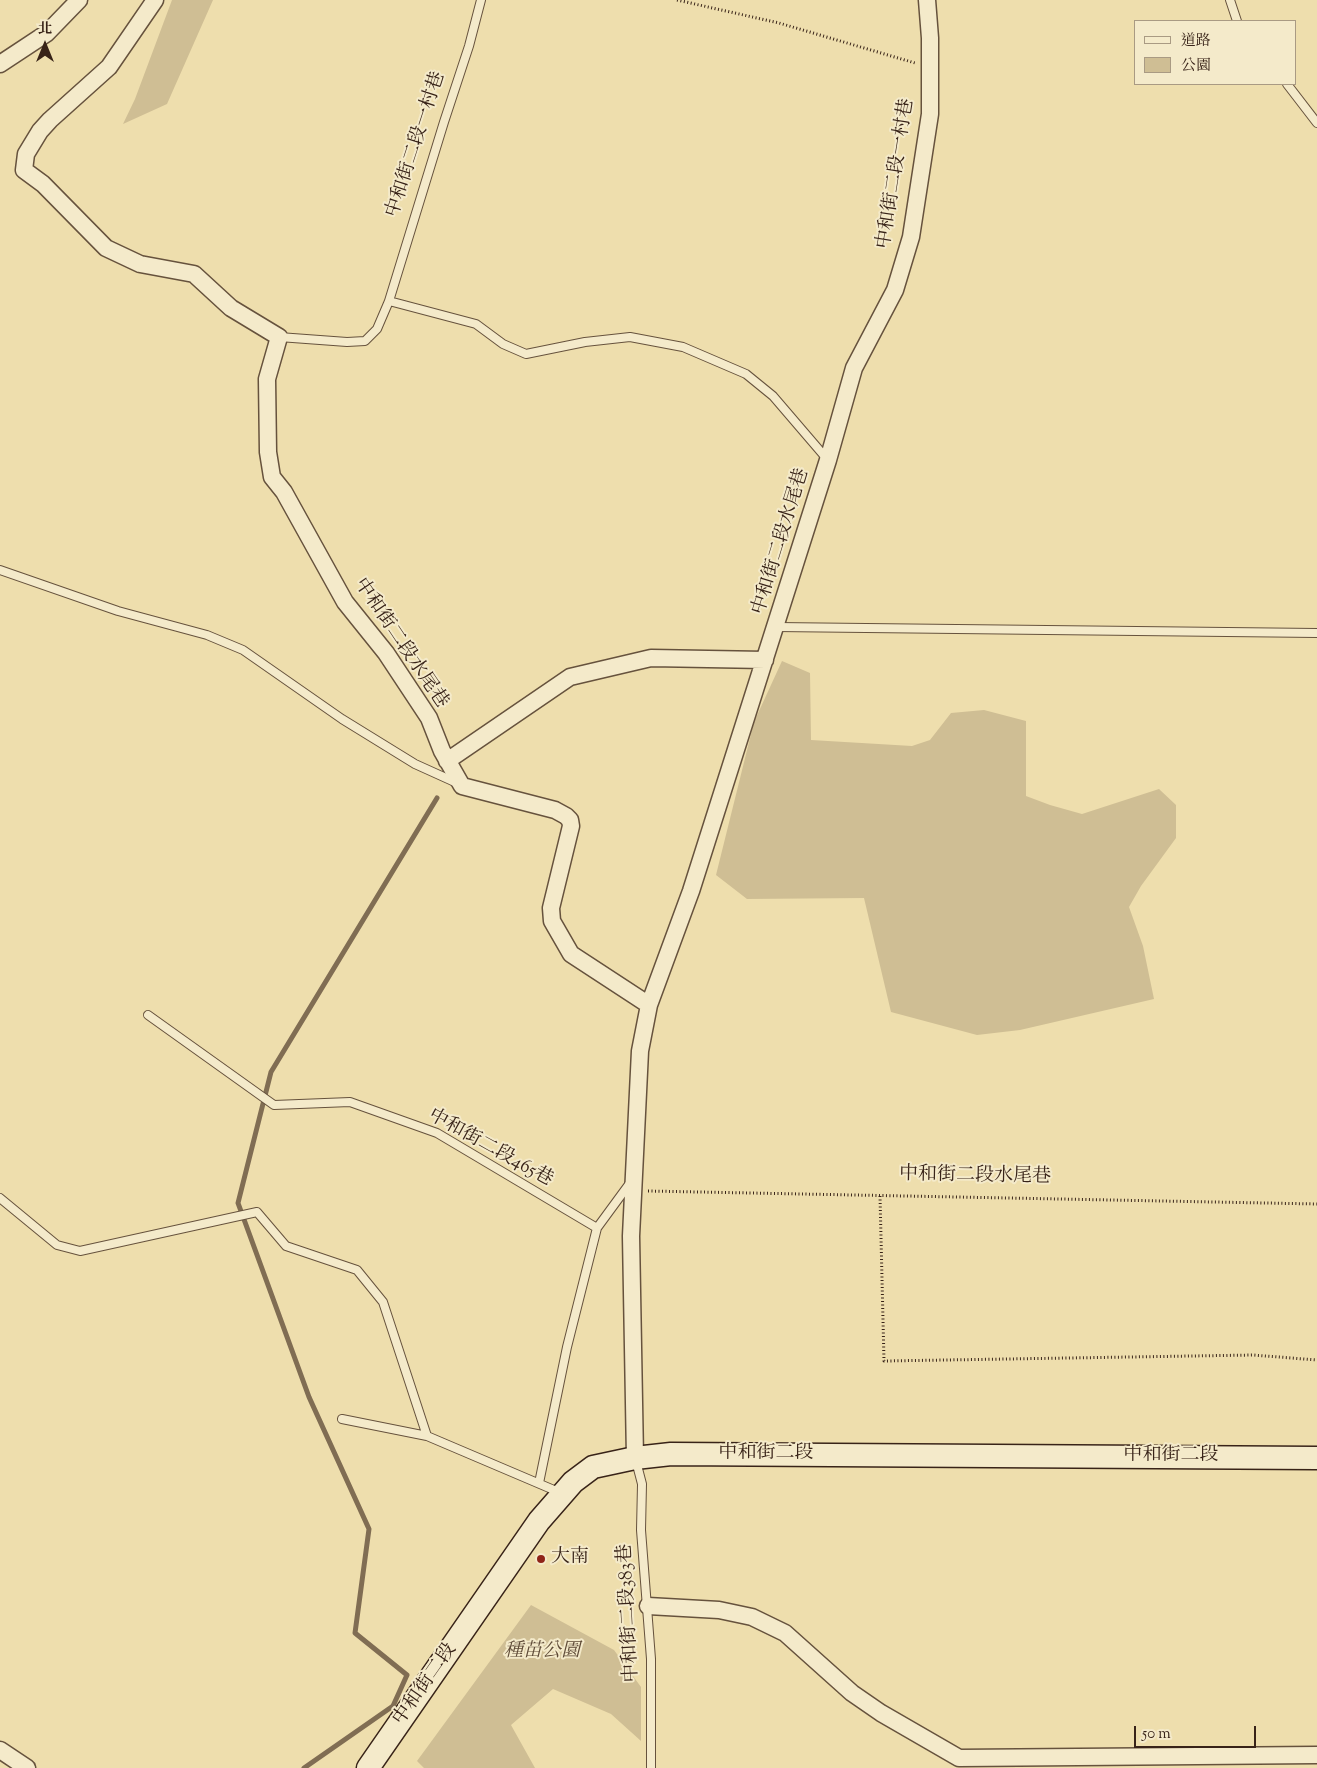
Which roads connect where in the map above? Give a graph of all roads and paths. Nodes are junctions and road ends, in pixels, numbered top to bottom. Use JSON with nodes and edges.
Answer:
{"nodes":[{"id":1,"x":79,"y":0,"type":"edge"},
{"id":2,"x":155,"y":0,"type":"edge"},
{"id":3,"x":481,"y":0,"type":"edge"},
{"id":4,"x":677,"y":0,"type":"edge"},
{"id":5,"x":927,"y":0,"type":"edge"},
{"id":6,"x":1230,"y":0,"type":"edge"},
{"id":7,"x":1237,"y":20,"type":"edge"},
{"id":8,"x":0,"y":64,"type":"edge"},
{"id":9,"x":930,"y":68,"type":"junction"},
{"id":10,"x":1288,"y":85,"type":"edge"},
{"id":11,"x":1317,"y":123,"type":"edge"},
{"id":12,"x":389,"y":301,"type":"junction"},
{"id":13,"x":279,"y":337,"type":"junction"},
{"id":14,"x":828,"y":460,"type":"junction"},
{"id":15,"x":0,"y":570,"type":"edge"},
{"id":16,"x":776,"y":627,"type":"junction"},
{"id":17,"x":1317,"y":633,"type":"edge"},
{"id":18,"x":765,"y":660,"type":"junction"},
{"id":19,"x":447,"y":761,"type":"junction"},
{"id":20,"x":462,"y":786,"type":"junction"},
{"id":21,"x":649,"y":1004,"type":"junction"},
{"id":22,"x":148,"y":1015,"type":"dead end"},
{"id":23,"x":633,"y":1185,"type":"junction"},
{"id":24,"x":880,"y":1196,"type":"junction"},
{"id":25,"x":0,"y":1198,"type":"edge"},
{"id":26,"x":1317,"y":1204,"type":"edge"},
{"id":27,"x":597,"y":1228,"type":"junction"},
{"id":28,"x":1317,"y":1360,"type":"edge"},
{"id":29,"x":342,"y":1419,"type":"dead end"},
{"id":30,"x":427,"y":1436,"type":"junction"},
{"id":31,"x":635,"y":1458,"type":"junction"},
{"id":32,"x":1317,"y":1458,"type":"edge"},
{"id":33,"x":539,"y":1483,"type":"junction"},
{"id":34,"x":563,"y":1493,"type":"junction"},
{"id":35,"x":648,"y":1606,"type":"junction"},
{"id":36,"x":0,"y":1750,"type":"edge"},
{"id":37,"x":1317,"y":1755,"type":"edge"},
{"id":38,"x":965,"y":1763,"type":"edge"},
{"id":39,"x":27,"y":1768,"type":"edge"},
{"id":40,"x":368,"y":1768,"type":"edge"},
{"id":41,"x":651,"y":1768,"type":"edge"}],
"edges":[{"from":1,"to":8,"type":"street"},
{"from":2,"to":13,"type":"street"},
{"from":3,"to":12,"type":"lane","name":"中和街二段一村巷"},
{"from":4,"to":9,"type":"path"},
{"from":5,"to":9,"type":"street","name":"中和街二段一村巷"},
{"from":6,"to":7,"type":"lane"},
{"from":9,"to":14,"type":"street","name":"中和街二段一村巷"},
{"from":10,"to":11,"type":"lane"},
{"from":12,"to":13,"type":"lane"},
{"from":12,"to":14,"type":"lane","name":"中和街二段水尾巷"},
{"from":13,"to":19,"type":"street","name":"中和街二段水尾巷"},
{"from":14,"to":16,"type":"street","name":"中和街二段水尾巷"},
{"from":15,"to":20,"type":"lane"},
{"from":16,"to":17,"type":"lane"},
{"from":16,"to":18,"type":"street","name":"中和街二段水尾巷"},
{"from":18,"to":19,"type":"street"},
{"from":18,"to":21,"type":"street","name":"中和街二段水尾巷"},
{"from":19,"to":20,"type":"street","name":"中和街二段水尾巷"},
{"from":20,"to":21,"type":"street"},
{"from":21,"to":23,"type":"street","name":"中和街二段水尾巷"},
{"from":22,"to":27,"type":"lane","name":"中和街二段465巷"},
{"from":23,"to":24,"type":"path","name":"中和街二段水尾巷"},
{"from":23,"to":27,"type":"lane"},
{"from":23,"to":31,"type":"street","name":"中和街二段水尾巷"},
{"from":24,"to":26,"type":"path","name":"中和街二段水尾巷"},
{"from":24,"to":28,"type":"path"},
{"from":25,"to":30,"type":"lane"},
{"from":27,"to":33,"type":"lane"},
{"from":29,"to":30,"type":"lane"},
{"from":30,"to":33,"type":"lane"},
{"from":31,"to":32,"type":"main road","name":"中和街二段"},
{"from":31,"to":34,"type":"main road","name":"中和街二段"},
{"from":31,"to":35,"type":"lane","name":"中和街二段383巷"},
{"from":33,"to":34,"type":"lane"},
{"from":34,"to":40,"type":"main road","name":"中和街二段"},
{"from":35,"to":38,"type":"street"},
{"from":35,"to":41,"type":"lane","name":"中和街二段383巷"},
{"from":36,"to":39,"type":"street"},
{"from":37,"to":38,"type":"street"}]}
